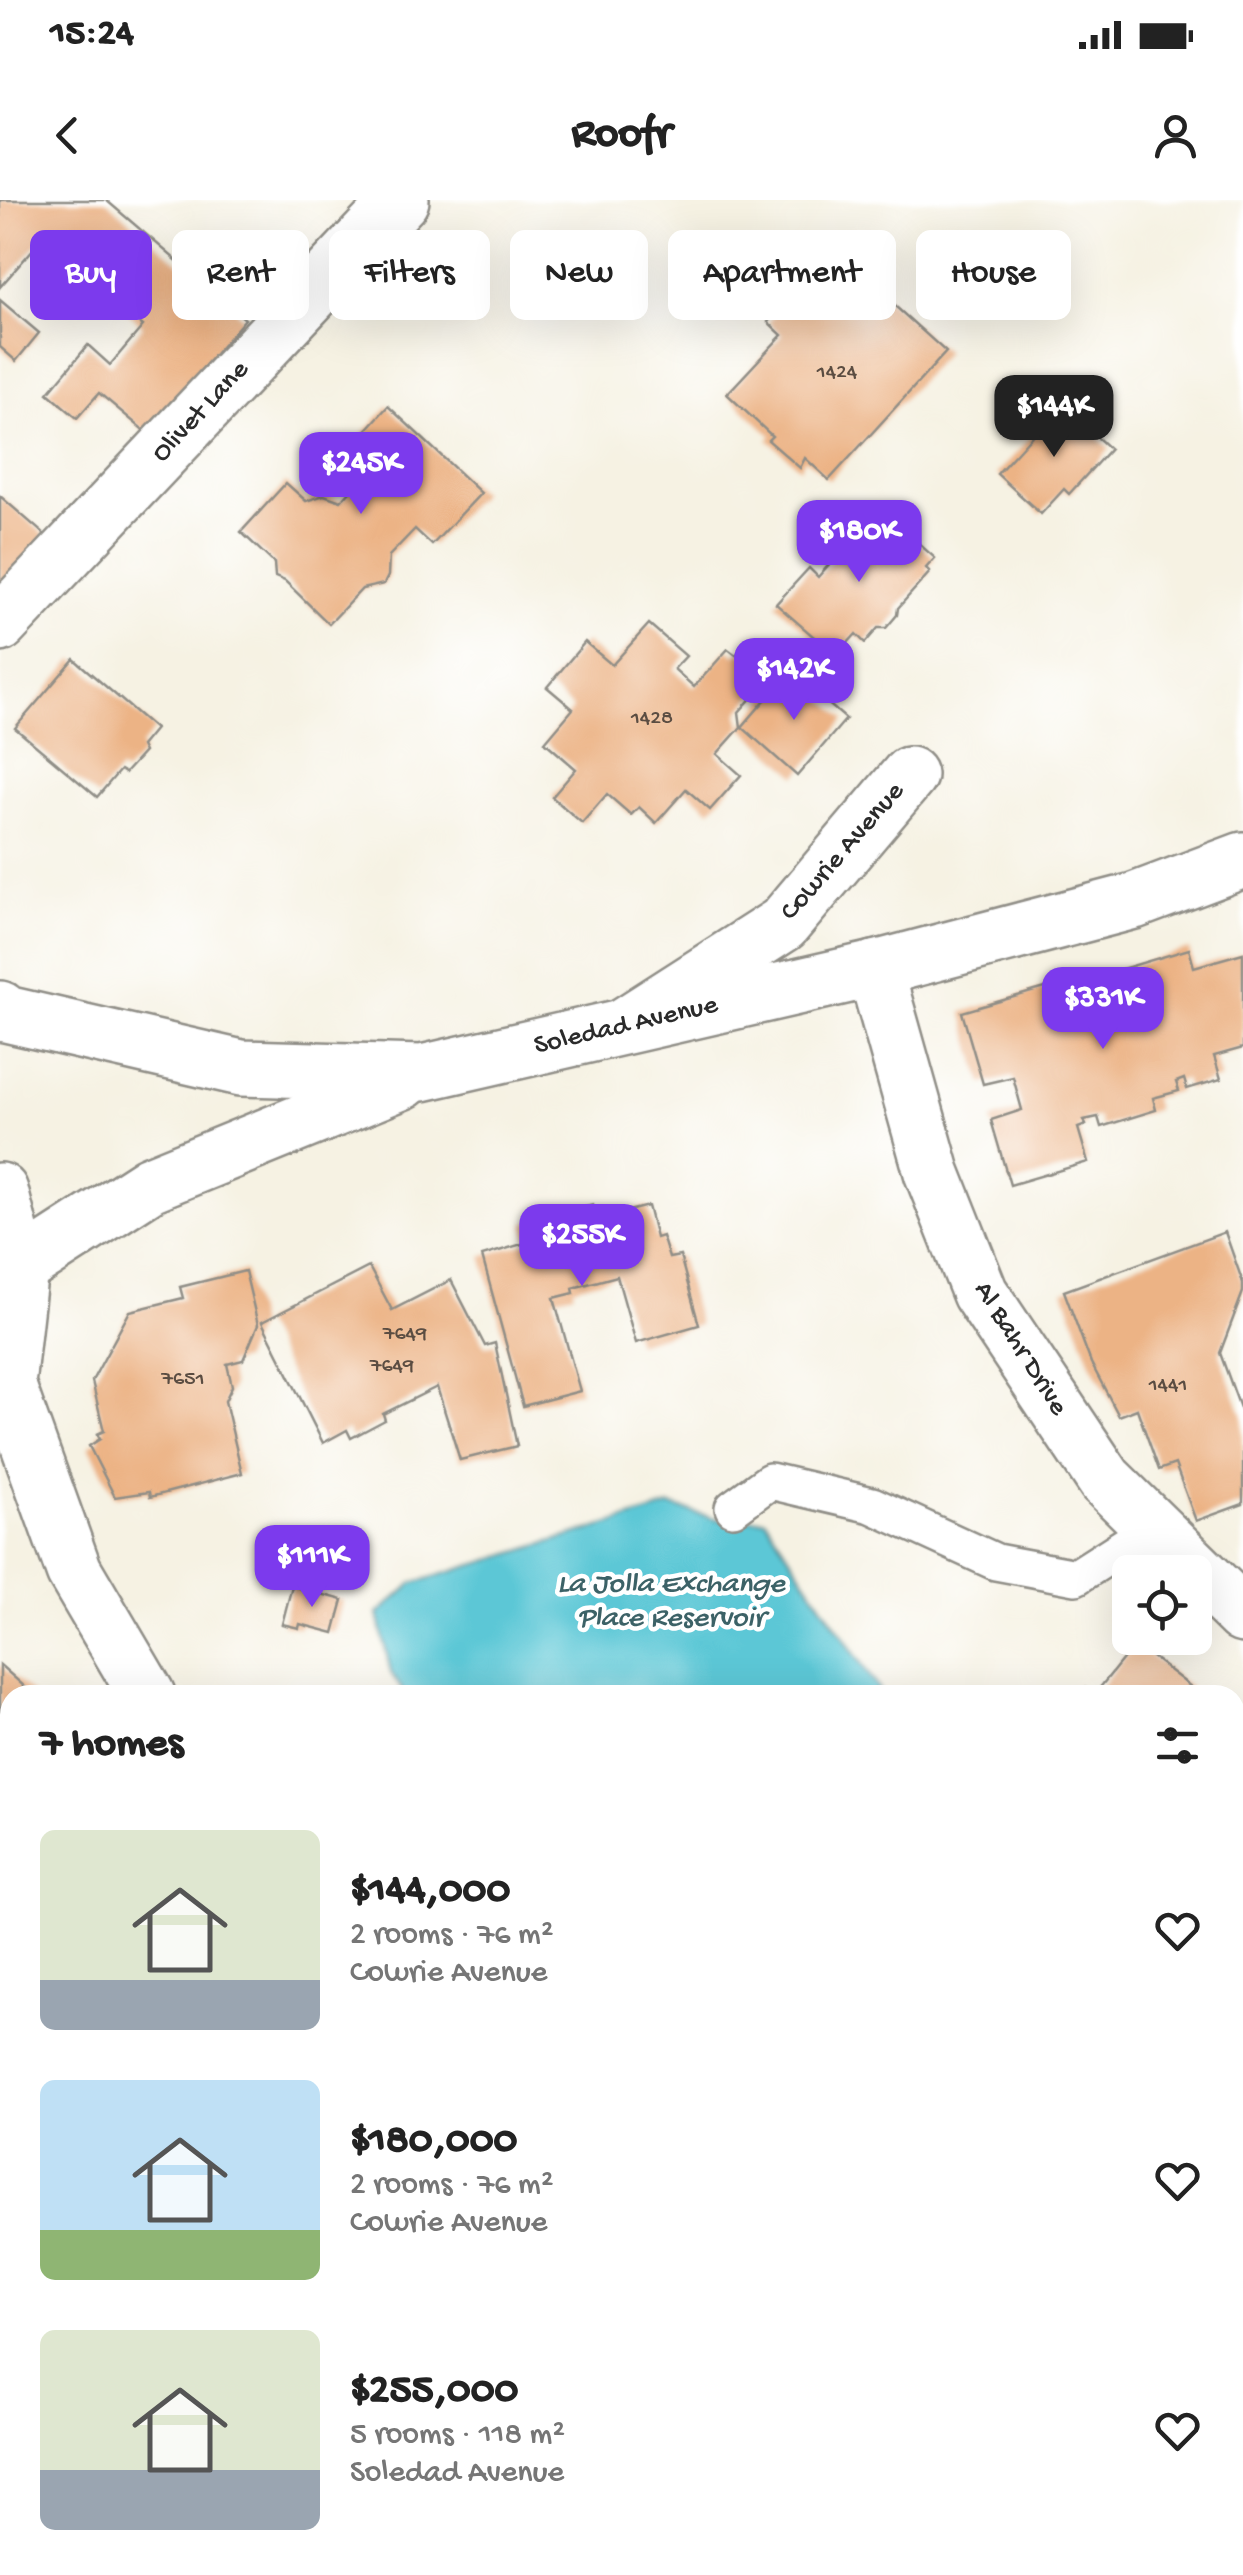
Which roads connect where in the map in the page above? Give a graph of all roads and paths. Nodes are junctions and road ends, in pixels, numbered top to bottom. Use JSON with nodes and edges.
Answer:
{"nodes":[{"id":1,"x":401,"y":200,"type":"edge"},
{"id":2,"x":0,"y":624,"type":"edge"},
{"id":3,"x":909,"y":774,"type":"dead end"},
{"id":4,"x":1243,"y":860,"type":"edge"},
{"id":5,"x":875,"y":969,"type":"junction"},
{"id":6,"x":0,"y":1010,"type":"edge"},
{"id":7,"x":625,"y":1026,"type":"junction"},
{"id":8,"x":422,"y":1073,"type":"junction"},
{"id":9,"x":0,"y":1191,"type":"edge"},
{"id":10,"x":20,"y":1268,"type":"junction"},
{"id":11,"x":3,"y":1388,"type":"edge"},
{"id":12,"x":733,"y":1508,"type":"dead end"},
{"id":13,"x":1154,"y":1528,"type":"junction"},
{"id":14,"x":1243,"y":1615,"type":"edge"},
{"id":15,"x":141,"y":1685,"type":"edge"}],
"edges":[{"from":1,"to":2,"type":"street","name":"Olivet Lane"},
{"from":3,"to":7,"type":"street","name":"Cowrie Avenue"},
{"from":4,"to":5,"type":"street","name":"Soledad Avenue"},
{"from":5,"to":7,"type":"street","name":"Soledad Avenue"},
{"from":5,"to":13,"type":"street","name":"Al Bahr Drive"},
{"from":6,"to":8,"type":"street","name":"Soledad Avenue"},
{"from":7,"to":8,"type":"street","name":"Soledad Avenue"},
{"from":8,"to":10,"type":"street"},
{"from":9,"to":10,"type":"street"},
{"from":10,"to":11,"type":"street"},
{"from":11,"to":15,"type":"street"},
{"from":12,"to":13,"type":"lane"},
{"from":13,"to":14,"type":"street","name":"Al Bahr Drive"}]}
